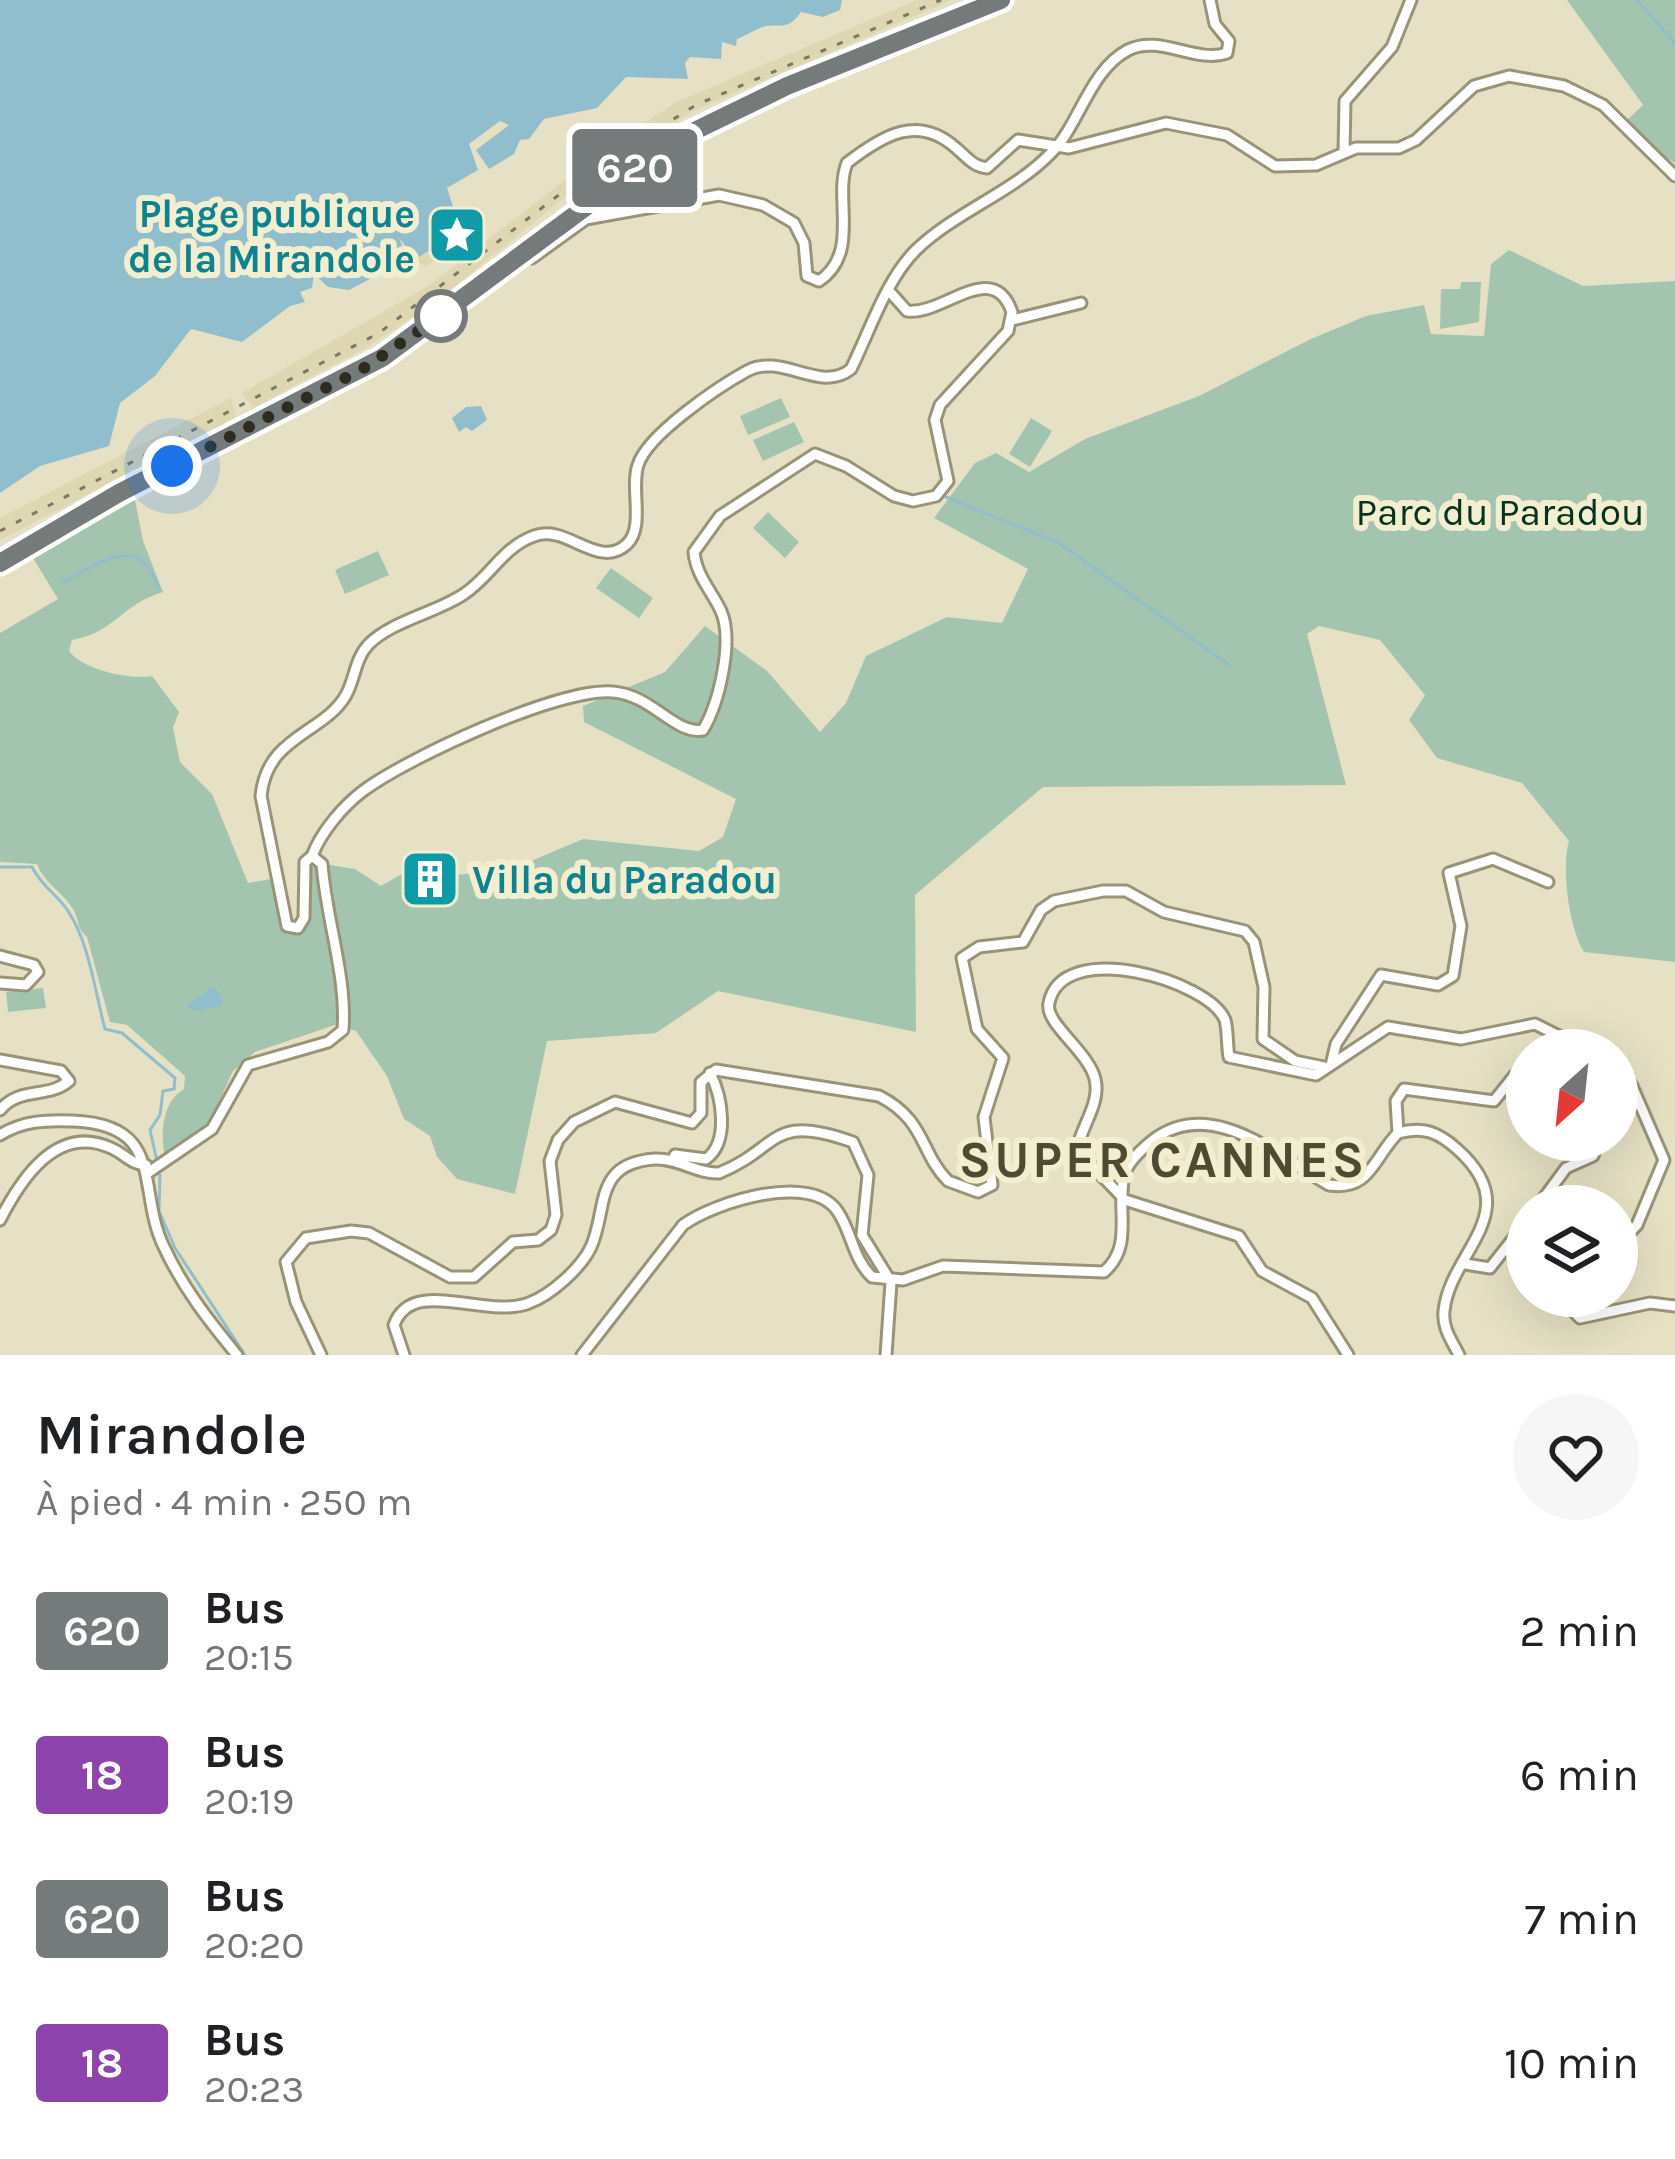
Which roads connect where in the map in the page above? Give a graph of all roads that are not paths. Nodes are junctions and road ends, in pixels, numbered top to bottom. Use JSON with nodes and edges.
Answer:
{"nodes":[{"id":1,"x":982,"y":0,"type":"edge"},
{"id":2,"x":1002,"y":0,"type":"edge"},
{"id":3,"x":1210,"y":0,"type":"edge"},
{"id":4,"x":1411,"y":0,"type":"edge"},
{"id":5,"x":1057,"y":147,"type":"junction"},
{"id":6,"x":1344,"y":152,"type":"junction"},
{"id":7,"x":1675,"y":176,"type":"edge"},
{"id":8,"x":520,"y":253,"type":"junction"},
{"id":9,"x":890,"y":292,"type":"junction"},
{"id":10,"x":1081,"y":303,"type":"dead end"},
{"id":11,"x":1012,"y":320,"type":"junction"},
{"id":12,"x":21,"y":546,"type":"junction"},
{"id":13,"x":0,"y":560,"type":"edge"},
{"id":14,"x":312,"y":856,"type":"junction"},
{"id":15,"x":1548,"y":882,"type":"dead end"},
{"id":16,"x":0,"y":956,"type":"edge"},
{"id":17,"x":0,"y":983,"type":"edge"},
{"id":18,"x":1510,"y":1029,"type":"edge"},
{"id":19,"x":1545,"y":1029,"type":"edge"},
{"id":20,"x":1506,"y":1030,"type":"edge"},
{"id":21,"x":0,"y":1060,"type":"edge"},
{"id":22,"x":1328,"y":1064,"type":"junction"},
{"id":23,"x":710,"y":1072,"type":"junction"},
{"id":24,"x":1506,"y":1086,"type":"edge"},
{"id":25,"x":1638,"y":1101,"type":"edge"},
{"id":26,"x":0,"y":1110,"type":"edge"},
{"id":27,"x":1398,"y":1133,"type":"junction"},
{"id":28,"x":0,"y":1135,"type":"edge"},
{"id":29,"x":672,"y":1161,"type":"junction"},
{"id":30,"x":1582,"y":1161,"type":"edge"},
{"id":31,"x":147,"y":1168,"type":"junction"},
{"id":32,"x":1553,"y":1185,"type":"edge"},
{"id":33,"x":1125,"y":1200,"type":"junction"},
{"id":34,"x":0,"y":1220,"type":"edge"},
{"id":35,"x":1638,"y":1220,"type":"edge"},
{"id":36,"x":1506,"y":1248,"type":"edge"},
{"id":37,"x":1466,"y":1264,"type":"junction"},
{"id":38,"x":891,"y":1282,"type":"junction"},
{"id":39,"x":1638,"y":1305,"type":"edge"},
{"id":40,"x":1675,"y":1306,"type":"edge"},
{"id":41,"x":237,"y":1355,"type":"edge"},
{"id":42,"x":321,"y":1355,"type":"edge"},
{"id":43,"x":404,"y":1355,"type":"edge"},
{"id":44,"x":582,"y":1355,"type":"edge"},
{"id":45,"x":886,"y":1355,"type":"edge"},
{"id":46,"x":1348,"y":1355,"type":"edge"},
{"id":47,"x":1459,"y":1355,"type":"edge"}],
"edges":[{"from":1,"to":12,"type":"main road"},
{"from":2,"to":8,"type":"main road"},
{"from":3,"to":5,"type":"street"},
{"from":4,"to":6,"type":"street"},
{"from":5,"to":6,"type":"street"},
{"from":5,"to":8,"type":"street"},
{"from":5,"to":9,"type":"street"},
{"from":6,"to":7,"type":"street"},
{"from":8,"to":12,"type":"main road"},
{"from":9,"to":11,"type":"street"},
{"from":9,"to":14,"type":"street"},
{"from":10,"to":11,"type":"street"},
{"from":11,"to":14,"type":"street"},
{"from":12,"to":13,"type":"main road"},
{"from":14,"to":31,"type":"street"},
{"from":15,"to":22,"type":"street"},
{"from":16,"to":17,"type":"street"},
{"from":18,"to":19,"type":"street"},
{"from":20,"to":22,"type":"street"},
{"from":21,"to":26,"type":"street"},
{"from":22,"to":23,"type":"street"},
{"from":22,"to":33,"type":"street"},
{"from":23,"to":29,"type":"street"},
{"from":23,"to":42,"type":"street"},
{"from":24,"to":27,"type":"street"},
{"from":25,"to":35,"type":"street"},
{"from":27,"to":33,"type":"street"},
{"from":27,"to":37,"type":"street"},
{"from":28,"to":31,"type":"street"},
{"from":29,"to":38,"type":"street"},
{"from":29,"to":43,"type":"street"},
{"from":30,"to":32,"type":"street"},
{"from":31,"to":34,"type":"street"},
{"from":31,"to":41,"type":"street"},
{"from":33,"to":38,"type":"street"},
{"from":33,"to":46,"type":"street"},
{"from":36,"to":37,"type":"street"},
{"from":37,"to":47,"type":"street"},
{"from":38,"to":44,"type":"street"},
{"from":38,"to":45,"type":"street"},
{"from":39,"to":40,"type":"street"}]}
